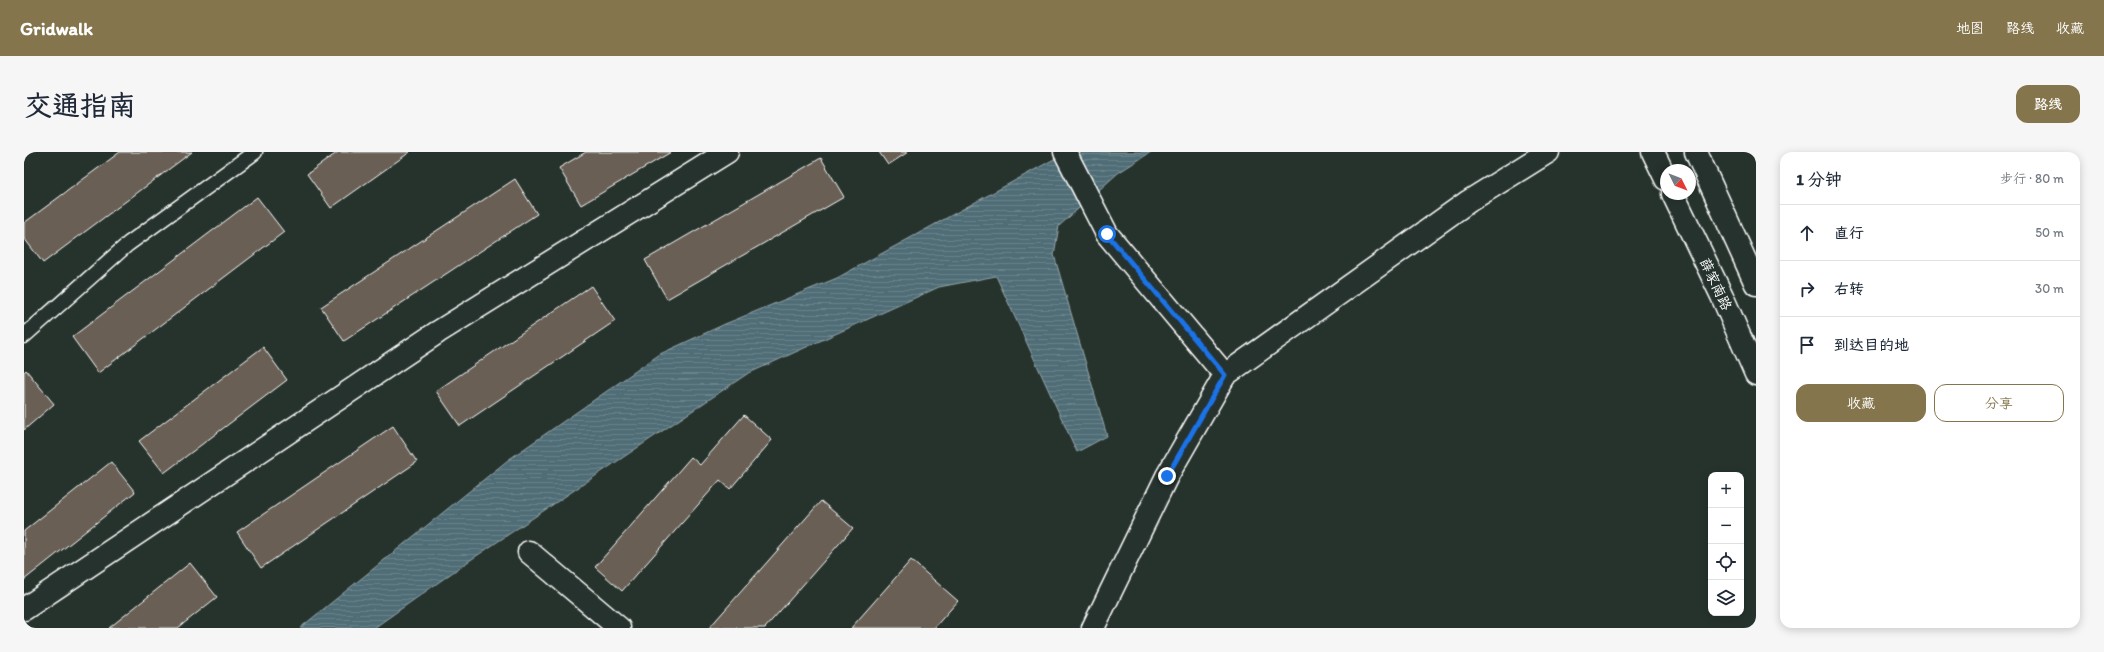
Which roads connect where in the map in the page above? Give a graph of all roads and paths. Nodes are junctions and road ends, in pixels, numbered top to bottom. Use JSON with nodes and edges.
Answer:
{"nodes":[{"id":1,"x":255,"y":152,"type":"edge"},
{"id":2,"x":727,"y":152,"type":"edge"},
{"id":3,"x":1065,"y":152,"type":"edge"},
{"id":4,"x":1548,"y":152,"type":"edge"},
{"id":5,"x":1653,"y":152,"type":"edge"},
{"id":6,"x":1696,"y":152,"type":"edge"},
{"id":7,"x":1660,"y":167,"type":"edge"},
{"id":8,"x":1676,"y":200,"type":"edge"},
{"id":9,"x":1756,"y":284,"type":"edge"},
{"id":10,"x":24,"y":336,"type":"edge"},
{"id":11,"x":1756,"y":374,"type":"edge"},
{"id":12,"x":1225,"y":375,"type":"junction"},
{"id":13,"x":529,"y":552,"type":"dead end"},
{"id":14,"x":24,"y":609,"type":"edge"},
{"id":15,"x":619,"y":628,"type":"edge"},
{"id":16,"x":1093,"y":628,"type":"edge"}],
"edges":[{"from":1,"to":10,"type":"lane"},
{"from":2,"to":14,"type":"street"},
{"from":3,"to":12,"type":"street"},
{"from":4,"to":12,"type":"street"},
{"from":5,"to":7,"type":"street"},
{"from":6,"to":9,"type":"street"},
{"from":8,"to":11,"type":"street","name":"薛家南路"},
{"from":12,"to":16,"type":"street"},
{"from":13,"to":15,"type":"street"}]}
